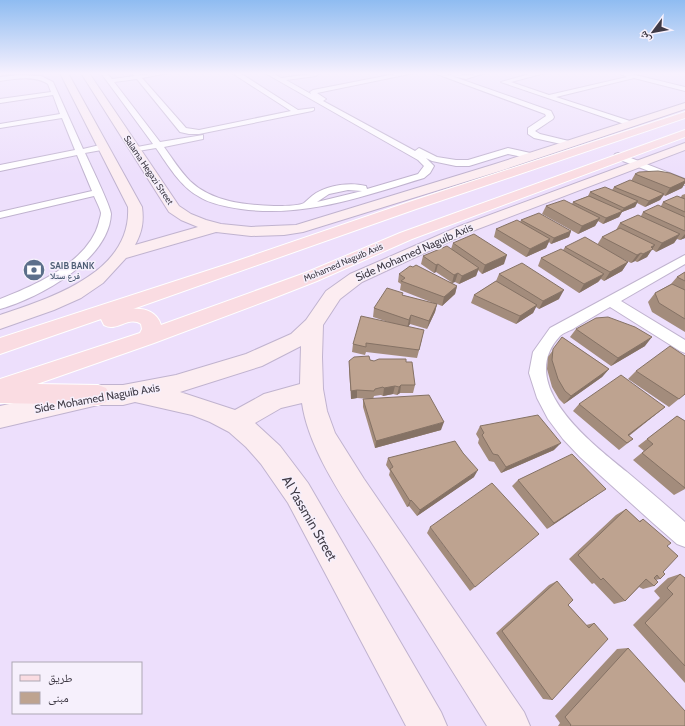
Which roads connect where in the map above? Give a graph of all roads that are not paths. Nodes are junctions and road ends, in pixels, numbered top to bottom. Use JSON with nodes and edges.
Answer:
{"nodes":[{"id":1,"x":62,"y":107,"type":"edge"},
{"id":2,"x":93,"y":107,"type":"edge"},
{"id":3,"x":102,"y":107,"type":"edge"},
{"id":4,"x":130,"y":107,"type":"edge"},
{"id":5,"x":164,"y":107,"type":"edge"},
{"id":6,"x":289,"y":107,"type":"edge"},
{"id":7,"x":329,"y":107,"type":"edge"},
{"id":8,"x":338,"y":107,"type":"edge"},
{"id":9,"x":531,"y":107,"type":"edge"},
{"id":10,"x":567,"y":107,"type":"edge"},
{"id":11,"x":683,"y":107,"type":"edge"},
{"id":12,"x":312,"y":109,"type":"dead end"},
{"id":13,"x":335,"y":110,"type":"junction"},
{"id":14,"x":297,"y":112,"type":"junction"},
{"id":15,"x":65,"y":115,"type":"junction"},
{"id":16,"x":685,"y":116,"type":"edge"},
{"id":17,"x":0,"y":126,"type":"edge"},
{"id":18,"x":620,"y":131,"type":"junction"},
{"id":19,"x":685,"y":132,"type":"edge"},
{"id":20,"x":570,"y":144,"type":"junction"},
{"id":21,"x":685,"y":146,"type":"edge"},
{"id":22,"x":104,"y":147,"type":"junction"},
{"id":23,"x":160,"y":147,"type":"junction"},
{"id":24,"x":81,"y":152,"type":"junction"},
{"id":25,"x":136,"y":152,"type":"junction"},
{"id":26,"x":532,"y":156,"type":"junction"},
{"id":27,"x":618,"y":156,"type":"junction"},
{"id":28,"x":637,"y":164,"type":"junction"},
{"id":29,"x":0,"y":168,"type":"edge"},
{"id":30,"x":502,"y":171,"type":"junction"},
{"id":31,"x":685,"y":182,"type":"edge"},
{"id":32,"x":98,"y":192,"type":"junction"},
{"id":33,"x":0,"y":214,"type":"edge"},
{"id":34,"x":450,"y":219,"type":"junction"},
{"id":35,"x":216,"y":227,"type":"junction"},
{"id":36,"x":465,"y":229,"type":"junction"},
{"id":37,"x":120,"y":255,"type":"junction"},
{"id":38,"x":685,"y":259,"type":"edge"},
{"id":39,"x":237,"y":268,"type":"junction"},
{"id":40,"x":264,"y":295,"type":"junction"},
{"id":41,"x":610,"y":301,"type":"junction"},
{"id":42,"x":0,"y":304,"type":"edge"},
{"id":43,"x":0,"y":322,"type":"edge"},
{"id":44,"x":313,"y":325,"type":"junction"},
{"id":45,"x":37,"y":334,"type":"junction"},
{"id":46,"x":147,"y":338,"type":"junction"},
{"id":47,"x":0,"y":346,"type":"edge"},
{"id":48,"x":685,"y":347,"type":"edge"},
{"id":49,"x":0,"y":388,"type":"edge"},
{"id":50,"x":313,"y":391,"type":"junction"},
{"id":51,"x":0,"y":395,"type":"edge"},
{"id":52,"x":110,"y":395,"type":"junction"},
{"id":53,"x":0,"y":417,"type":"edge"},
{"id":54,"x":237,"y":423,"type":"junction"},
{"id":55,"x":685,"y":536,"type":"edge"},
{"id":56,"x":427,"y":726,"type":"edge"},
{"id":57,"x":510,"y":726,"type":"edge"}],
"edges":[{"from":1,"to":15,"type":"street"},
{"from":2,"to":22,"type":"street","name":"Salama Hegazi Street"},
{"from":3,"to":25,"type":"street","name":"Salama Hegazi Street"},
{"from":4,"to":23,"type":"street"},
{"from":5,"to":14,"type":"street"},
{"from":6,"to":14,"type":"street"},
{"from":7,"to":13,"type":"street"},
{"from":8,"to":26,"type":"street"},
{"from":9,"to":20,"type":"street"},
{"from":10,"to":18,"type":"street"},
{"from":11,"to":18,"type":"street"},
{"from":12,"to":14,"type":"street"},
{"from":13,"to":23,"type":"street"},
{"from":13,"to":23,"type":"street"},
{"from":15,"to":17,"type":"street"},
{"from":15,"to":24,"type":"street"},
{"from":16,"to":18,"type":"main road"},
{"from":18,"to":20,"type":"street"},
{"from":18,"to":30,"type":"main road"},
{"from":19,"to":27,"type":"main road","name":"Mohamed Naguib Axis"},
{"from":20,"to":26,"type":"street"},
{"from":21,"to":28,"type":"street","name":"Side Mohamed Naguib Axis"},
{"from":22,"to":24,"type":"street"},
{"from":22,"to":37,"type":"street","name":"Salama Hegazi Street"},
{"from":23,"to":25,"type":"street"},
{"from":24,"to":29,"type":"street"},
{"from":24,"to":32,"type":"street"},
{"from":25,"to":35,"type":"street","name":"Salama Hegazi Street"},
{"from":26,"to":30,"type":"street"},
{"from":27,"to":28,"type":"street"},
{"from":27,"to":34,"type":"main road","name":"Mohamed Naguib Axis"},
{"from":28,"to":31,"type":"street"},
{"from":28,"to":36,"type":"street","name":"Side Mohamed Naguib Axis"},
{"from":30,"to":35,"type":"street"},
{"from":30,"to":39,"type":"main road"},
{"from":32,"to":33,"type":"street"},
{"from":32,"to":42,"type":"street"},
{"from":34,"to":36,"type":"main road"},
{"from":34,"to":40,"type":"main road","name":"Mohamed Naguib Axis"},
{"from":35,"to":37,"type":"street"},
{"from":36,"to":44,"type":"street","name":"Side Mohamed Naguib Axis"},
{"from":37,"to":43,"type":"street"},
{"from":38,"to":41,"type":"street"},
{"from":39,"to":40,"type":"main road"},
{"from":39,"to":45,"type":"main road"},
{"from":40,"to":46,"type":"main road","name":"Mohamed Naguib Axis"},
{"from":41,"to":48,"type":"street"},
{"from":41,"to":55,"type":"street"},
{"from":44,"to":50,"type":"street"},
{"from":44,"to":52,"type":"street","name":"Side Mohamed Naguib Axis"},
{"from":45,"to":46,"type":"main road"},
{"from":45,"to":47,"type":"main road"},
{"from":46,"to":49,"type":"main road","name":"Mohamed Naguib Axis"},
{"from":50,"to":54,"type":"street"},
{"from":50,"to":57,"type":"street"},
{"from":51,"to":52,"type":"main road"},
{"from":52,"to":53,"type":"street","name":"Side Mohamed Naguib Axis"},
{"from":52,"to":54,"type":"street","name":"Al Yassmin Street"},
{"from":54,"to":56,"type":"street","name":"Al Yassmin Street"}]}
